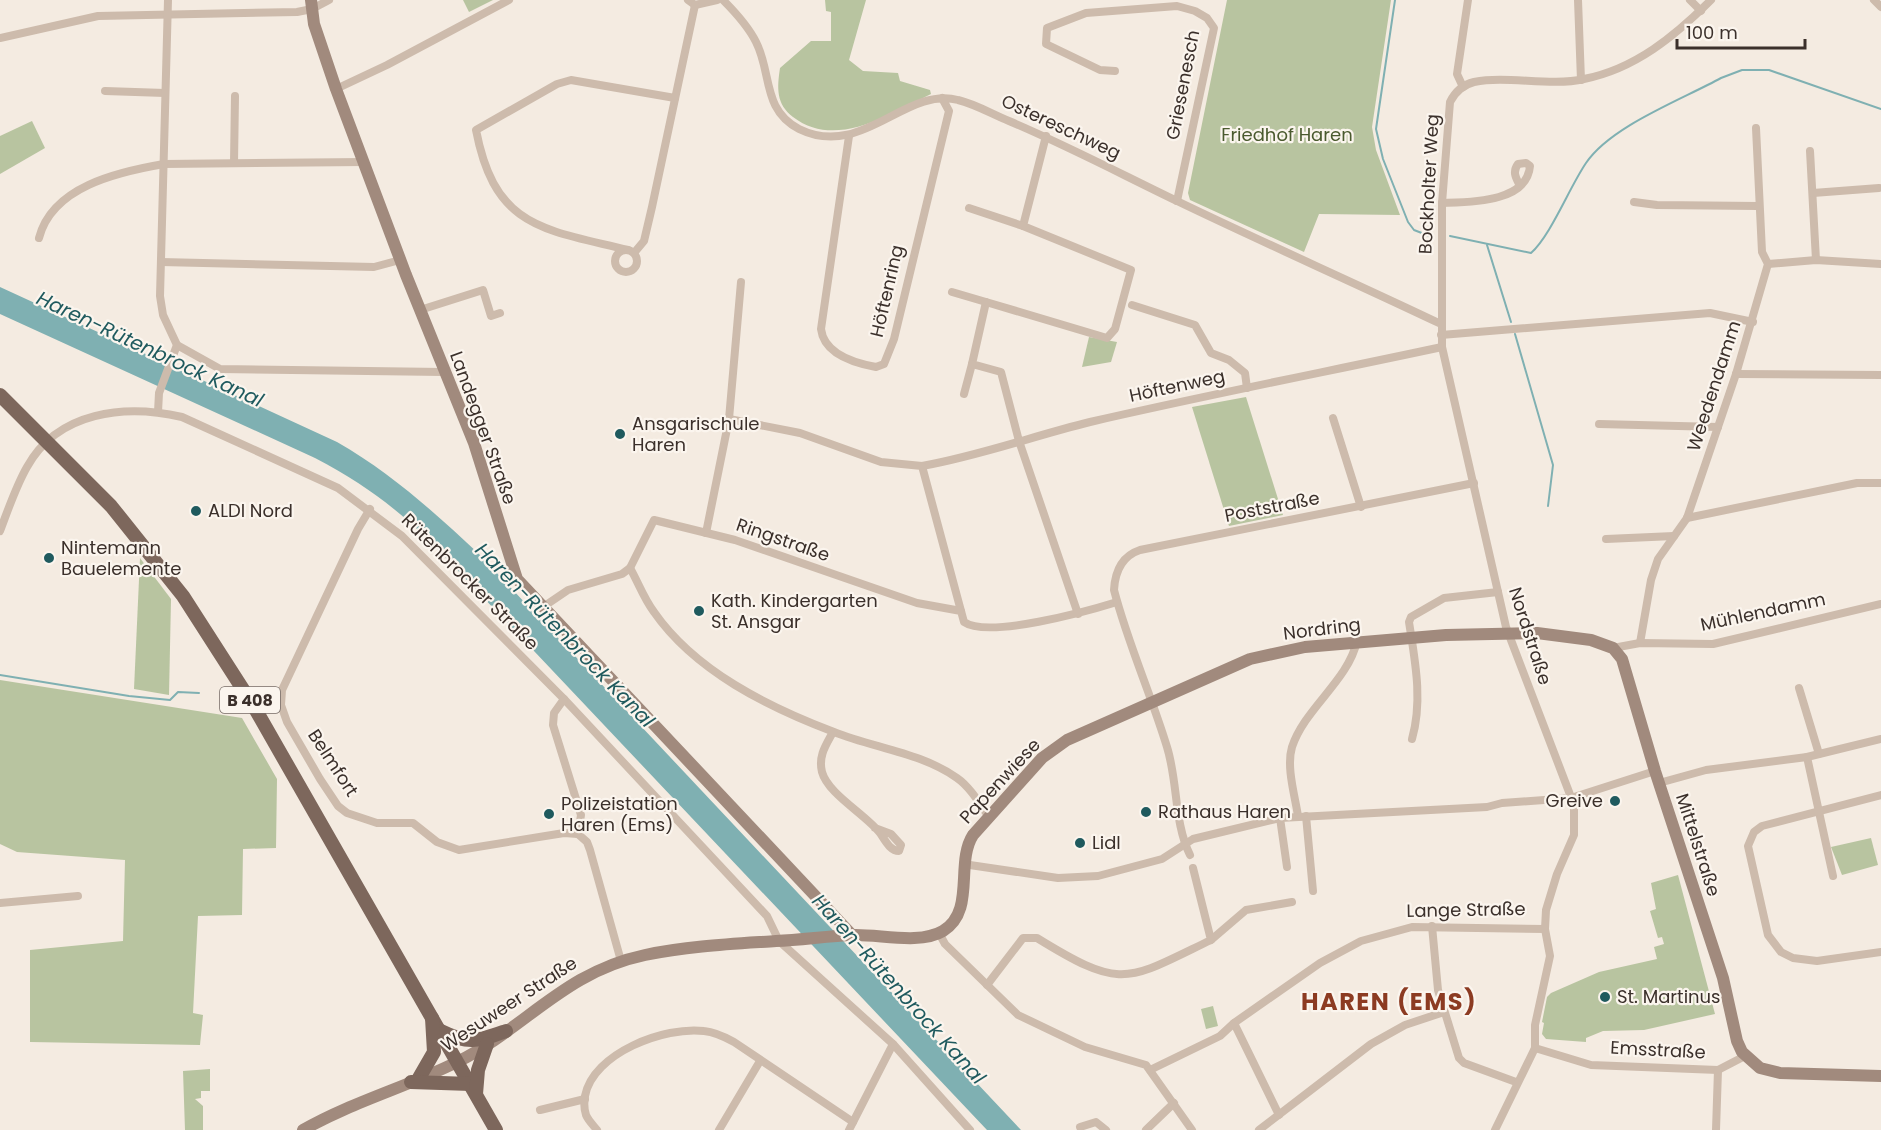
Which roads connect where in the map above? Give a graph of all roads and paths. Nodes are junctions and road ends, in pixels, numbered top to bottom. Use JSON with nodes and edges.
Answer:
{"nodes":[{"id":1,"x":168,"y":0,"type":"edge"},
{"id":2,"x":329,"y":0,"type":"edge"},
{"id":3,"x":509,"y":0,"type":"edge"},
{"id":4,"x":717,"y":0,"type":"edge"},
{"id":5,"x":723,"y":0,"type":"edge"},
{"id":6,"x":1468,"y":0,"type":"edge"},
{"id":7,"x":1578,"y":0,"type":"edge"},
{"id":8,"x":1690,"y":0,"type":"edge"},
{"id":9,"x":1711,"y":0,"type":"edge"},
{"id":10,"x":1874,"y":0,"type":"edge"},
{"id":11,"x":692,"y":2,"type":"edge"},
{"id":12,"x":311,"y":4,"type":"edge"},
{"id":13,"x":1881,"y":7,"type":"edge"},
{"id":14,"x":1701,"y":10,"type":"junction"},
{"id":15,"x":167,"y":13,"type":"junction"},
{"id":16,"x":0,"y":38,"type":"edge"},
{"id":17,"x":1115,"y":71,"type":"dead end"},
{"id":18,"x":1581,"y":80,"type":"junction"},
{"id":19,"x":1463,"y":87,"type":"junction"},
{"id":20,"x":336,"y":89,"type":"junction"},
{"id":21,"x":105,"y":91,"type":"dead end"},
{"id":22,"x":165,"y":93,"type":"junction"},
{"id":23,"x":234,"y":96,"type":"dead end"},
{"id":24,"x":675,"y":98,"type":"junction"},
{"id":25,"x":942,"y":98,"type":"junction"},
{"id":26,"x":1756,"y":128,"type":"dead end"},
{"id":27,"x":849,"y":136,"type":"junction"},
{"id":28,"x":1046,"y":136,"type":"junction"},
{"id":29,"x":1810,"y":151,"type":"dead end"},
{"id":30,"x":364,"y":162,"type":"junction"},
{"id":31,"x":234,"y":163,"type":"junction"},
{"id":32,"x":164,"y":164,"type":"junction"},
{"id":33,"x":1520,"y":186,"type":"dead end"},
{"id":34,"x":1880,"y":188,"type":"dead end"},
{"id":35,"x":1813,"y":193,"type":"junction"},
{"id":36,"x":1177,"y":201,"type":"junction"},
{"id":37,"x":1634,"y":202,"type":"dead end"},
{"id":38,"x":1442,"y":203,"type":"junction"},
{"id":39,"x":1758,"y":206,"type":"junction"},
{"id":40,"x":969,"y":208,"type":"dead end"},
{"id":41,"x":1023,"y":226,"type":"junction"},
{"id":42,"x":39,"y":238,"type":"dead end"},
{"id":43,"x":400,"y":260,"type":"junction"},
{"id":44,"x":1816,"y":260,"type":"junction"},
{"id":45,"x":161,"y":262,"type":"junction"},
{"id":46,"x":1768,"y":264,"type":"junction"},
{"id":47,"x":1881,"y":264,"type":"edge"},
{"id":48,"x":741,"y":282,"type":"dead end"},
{"id":49,"x":952,"y":292,"type":"dead end"},
{"id":50,"x":986,"y":302,"type":"junction"},
{"id":51,"x":1132,"y":305,"type":"dead end"},
{"id":52,"x":420,"y":310,"type":"junction"},
{"id":53,"x":500,"y":313,"type":"dead end"},
{"id":54,"x":1753,"y":322,"type":"junction"},
{"id":55,"x":1441,"y":324,"type":"junction"},
{"id":56,"x":1441,"y":335,"type":"junction"},
{"id":57,"x":177,"y":345,"type":"junction"},
{"id":58,"x":1442,"y":347,"type":"junction"},
{"id":59,"x":972,"y":364,"type":"junction"},
{"id":60,"x":443,"y":372,"type":"junction"},
{"id":61,"x":1736,"y":374,"type":"junction"},
{"id":62,"x":1881,"y":375,"type":"edge"},
{"id":63,"x":1247,"y":388,"type":"junction"},
{"id":64,"x":964,"y":394,"type":"dead end"},
{"id":65,"x":0,"y":395,"type":"edge"},
{"id":66,"x":158,"y":412,"type":"junction"},
{"id":67,"x":729,"y":418,"type":"junction"},
{"id":68,"x":1333,"y":418,"type":"dead end"},
{"id":69,"x":1599,"y":424,"type":"dead end"},
{"id":70,"x":1718,"y":427,"type":"junction"},
{"id":71,"x":48,"y":440,"type":"junction"},
{"id":72,"x":1019,"y":441,"type":"junction"},
{"id":73,"x":922,"y":466,"type":"junction"},
{"id":74,"x":1474,"y":483,"type":"junction"},
{"id":75,"x":1881,"y":483,"type":"edge"},
{"id":76,"x":1361,"y":507,"type":"junction"},
{"id":77,"x":370,"y":509,"type":"junction"},
{"id":78,"x":1687,"y":518,"type":"junction"},
{"id":79,"x":0,"y":531,"type":"edge"},
{"id":80,"x":706,"y":533,"type":"junction"},
{"id":81,"x":1674,"y":536,"type":"junction"},
{"id":82,"x":1606,"y":539,"type":"dead end"},
{"id":83,"x":630,"y":568,"type":"junction"},
{"id":84,"x":1498,"y":592,"type":"junction"},
{"id":85,"x":1117,"y":602,"type":"junction"},
{"id":86,"x":1881,"y":604,"type":"edge"},
{"id":87,"x":543,"y":607,"type":"junction"},
{"id":88,"x":961,"y":611,"type":"junction"},
{"id":89,"x":1078,"y":614,"type":"junction"},
{"id":90,"x":1509,"y":633,"type":"junction"},
{"id":91,"x":1413,"y":639,"type":"junction"},
{"id":92,"x":1357,"y":641,"type":"junction"},
{"id":93,"x":1640,"y":644,"type":"junction"},
{"id":94,"x":1613,"y":648,"type":"junction"},
{"id":95,"x":1799,"y":688,"type":"dead end"},
{"id":96,"x":564,"y":699,"type":"junction"},
{"id":97,"x":1150,"y":703,"type":"junction"},
{"id":98,"x":833,"y":732,"type":"junction"},
{"id":99,"x":1412,"y":739,"type":"dead end"},
{"id":100,"x":1881,"y":739,"type":"edge"},
{"id":101,"x":1819,"y":754,"type":"junction"},
{"id":102,"x":1807,"y":757,"type":"junction"},
{"id":103,"x":1657,"y":777,"type":"junction"},
{"id":104,"x":1881,"y":795,"type":"edge"},
{"id":105,"x":1571,"y":798,"type":"junction"},
{"id":106,"x":1820,"y":811,"type":"junction"},
{"id":107,"x":1302,"y":816,"type":"junction"},
{"id":108,"x":989,"y":817,"type":"junction"},
{"id":109,"x":1280,"y":818,"type":"junction"},
{"id":110,"x":875,"y":828,"type":"dead end"},
{"id":111,"x":578,"y":834,"type":"junction"},
{"id":112,"x":1185,"y":844,"type":"junction"},
{"id":113,"x":1190,"y":855,"type":"dead end"},
{"id":114,"x":963,"y":864,"type":"junction"},
{"id":115,"x":1287,"y":867,"type":"dead end"},
{"id":116,"x":1193,"y":868,"type":"dead end"},
{"id":117,"x":1833,"y":876,"type":"dead end"},
{"id":118,"x":1313,"y":891,"type":"dead end"},
{"id":119,"x":78,"y":896,"type":"dead end"},
{"id":120,"x":1292,"y":902,"type":"dead end"},
{"id":121,"x":0,"y":903,"type":"edge"},
{"id":122,"x":1432,"y":926,"type":"junction"},
{"id":123,"x":1545,"y":928,"type":"junction"},
{"id":124,"x":939,"y":933,"type":"junction"},
{"id":125,"x":847,"y":936,"type":"junction"},
{"id":126,"x":1211,"y":940,"type":"junction"},
{"id":127,"x":779,"y":941,"type":"junction"},
{"id":128,"x":1881,"y":952,"type":"edge"},
{"id":129,"x":621,"y":961,"type":"junction"},
{"id":130,"x":987,"y":985,"type":"junction"},
{"id":131,"x":1444,"y":1012,"type":"junction"},
{"id":132,"x":1234,"y":1023,"type":"junction"},
{"id":133,"x":436,"y":1024,"type":"junction"},
{"id":134,"x":506,"y":1030,"type":"junction"},
{"id":135,"x":487,"y":1044,"type":"junction"},
{"id":136,"x":893,"y":1044,"type":"junction"},
{"id":137,"x":1535,"y":1048,"type":"junction"},
{"id":138,"x":1745,"y":1056,"type":"junction"},
{"id":139,"x":760,"y":1061,"type":"junction"},
{"id":140,"x":458,"y":1062,"type":"junction"},
{"id":141,"x":1150,"y":1070,"type":"junction"},
{"id":142,"x":1718,"y":1070,"type":"junction"},
{"id":143,"x":1881,"y":1076,"type":"edge"},
{"id":144,"x":415,"y":1080,"type":"junction"},
{"id":145,"x":1516,"y":1082,"type":"junction"},
{"id":146,"x":473,"y":1089,"type":"junction"},
{"id":147,"x":585,"y":1099,"type":"junction"},
{"id":148,"x":1174,"y":1103,"type":"junction"},
{"id":149,"x":540,"y":1110,"type":"dead end"},
{"id":150,"x":1279,"y":1115,"type":"junction"},
{"id":151,"x":851,"y":1126,"type":"edge"},
{"id":152,"x":1080,"y":1127,"type":"dead end"},
{"id":153,"x":303,"y":1130,"type":"edge"},
{"id":154,"x":496,"y":1130,"type":"edge"},
{"id":155,"x":597,"y":1130,"type":"edge"},
{"id":156,"x":719,"y":1130,"type":"edge"},
{"id":157,"x":970,"y":1130,"type":"edge"},
{"id":158,"x":1106,"y":1130,"type":"edge"},
{"id":159,"x":1146,"y":1130,"type":"edge"},
{"id":160,"x":1192,"y":1130,"type":"edge"},
{"id":161,"x":1259,"y":1130,"type":"edge"},
{"id":162,"x":1495,"y":1130,"type":"edge"},
{"id":163,"x":1716,"y":1130,"type":"edge"}],
"edges":[{"from":1,"to":15,"type":"street"},
{"from":2,"to":12,"type":"street"},
{"from":3,"to":20,"type":"street"},
{"from":4,"to":11,"type":"street"},
{"from":5,"to":27,"type":"street"},
{"from":6,"to":19,"type":"street"},
{"from":7,"to":18,"type":"street"},
{"from":8,"to":14,"type":"street"},
{"from":9,"to":14,"type":"street"},
{"from":10,"to":13,"type":"street"},
{"from":11,"to":24,"type":"street"},
{"from":12,"to":15,"type":"street"},
{"from":12,"to":20,"type":"main road","name":"Landegger Straße"},
{"from":14,"to":18,"type":"street"},
{"from":15,"to":16,"type":"street"},
{"from":15,"to":22,"type":"street"},
{"from":17,"to":36,"type":"street","name":"Griesenesch"},
{"from":18,"to":19,"type":"street"},
{"from":19,"to":38,"type":"street","name":"Bockholter Weg"},
{"from":20,"to":30,"type":"main road","name":"Landegger Straße"},
{"from":21,"to":22,"type":"street"},
{"from":22,"to":32,"type":"street"},
{"from":23,"to":31,"type":"street"},
{"from":24,"to":24,"type":"street"},
{"from":25,"to":27,"type":"street"},
{"from":25,"to":27,"type":"street","name":"Höftenring"},
{"from":25,"to":28,"type":"street","name":"Ostereschweg"},
{"from":26,"to":39,"type":"street"},
{"from":28,"to":36,"type":"street","name":"Ostereschweg"},
{"from":28,"to":41,"type":"street"},
{"from":29,"to":35,"type":"street"},
{"from":30,"to":31,"type":"street"},
{"from":30,"to":43,"type":"main road","name":"Landegger Straße"},
{"from":31,"to":32,"type":"street"},
{"from":32,"to":42,"type":"street"},
{"from":32,"to":45,"type":"street"},
{"from":33,"to":38,"type":"street"},
{"from":34,"to":35,"type":"street"},
{"from":35,"to":44,"type":"street"},
{"from":36,"to":55,"type":"street","name":"Ostereschweg"},
{"from":37,"to":39,"type":"street"},
{"from":38,"to":55,"type":"street","name":"Bockholter Weg"},
{"from":39,"to":46,"type":"street"},
{"from":40,"to":41,"type":"street"},
{"from":41,"to":50,"type":"street"},
{"from":43,"to":45,"type":"street"},
{"from":43,"to":52,"type":"main road","name":"Landegger Straße"},
{"from":44,"to":46,"type":"street"},
{"from":44,"to":47,"type":"street"},
{"from":45,"to":57,"type":"street"},
{"from":46,"to":54,"type":"street","name":"Weedendamm"},
{"from":48,"to":67,"type":"street"},
{"from":49,"to":50,"type":"street"},
{"from":50,"to":59,"type":"street"},
{"from":51,"to":63,"type":"street"},
{"from":52,"to":53,"type":"street"},
{"from":52,"to":60,"type":"main road","name":"Landegger Straße"},
{"from":54,"to":56,"type":"street"},
{"from":54,"to":61,"type":"street","name":"Weedendamm"},
{"from":55,"to":56,"type":"street","name":"Bockholter Weg"},
{"from":56,"to":58,"type":"street","name":"Bockholter Weg"},
{"from":57,"to":60,"type":"street"},
{"from":57,"to":66,"type":"street"},
{"from":58,"to":63,"type":"street","name":"Höftenweg"},
{"from":58,"to":74,"type":"street","name":"Nordstraße"},
{"from":59,"to":64,"type":"street"},
{"from":59,"to":72,"type":"street"},
{"from":60,"to":87,"type":"main road","name":"Landegger Straße"},
{"from":61,"to":62,"type":"street"},
{"from":61,"to":70,"type":"street","name":"Weedendamm"},
{"from":63,"to":72,"type":"street","name":"Höftenweg"},
{"from":65,"to":71,"type":"main road","number":"B 408"},
{"from":66,"to":71,"type":"street","name":"Rütenbrocker Straße"},
{"from":66,"to":77,"type":"street","name":"Rütenbrocker Straße"},
{"from":67,"to":73,"type":"street"},
{"from":67,"to":80,"type":"street"},
{"from":68,"to":76,"type":"street"},
{"from":69,"to":70,"type":"street"},
{"from":70,"to":78,"type":"street","name":"Weedendamm"},
{"from":71,"to":79,"type":"street","name":"Rütenbrocker Straße"},
{"from":71,"to":133,"type":"main road","number":"B 408"},
{"from":72,"to":73,"type":"street","name":"Höftenweg"},
{"from":72,"to":89,"type":"street"},
{"from":73,"to":88,"type":"street"},
{"from":74,"to":76,"type":"street","name":"Poststraße"},
{"from":74,"to":84,"type":"street","name":"Nordstraße"},
{"from":75,"to":78,"type":"street"},
{"from":76,"to":85,"type":"street","name":"Poststraße"},
{"from":77,"to":96,"type":"street","name":"Rütenbrocker Straße"},
{"from":77,"to":111,"type":"street","name":"Belmfort"},
{"from":78,"to":81,"type":"street","name":"Weedendamm"},
{"from":80,"to":83,"type":"street","name":"Ringstraße"},
{"from":80,"to":88,"type":"street","name":"Ringstraße"},
{"from":81,"to":82,"type":"street"},
{"from":81,"to":93,"type":"street","name":"Weedendamm"},
{"from":83,"to":87,"type":"street"},
{"from":83,"to":98,"type":"street"},
{"from":84,"to":90,"type":"street","name":"Nordstraße"},
{"from":84,"to":91,"type":"street"},
{"from":85,"to":89,"type":"street","name":"Ringstraße"},
{"from":85,"to":97,"type":"street"},
{"from":86,"to":93,"type":"street","name":"Mühlendamm"},
{"from":87,"to":125,"type":"main road","name":"Landegger Straße"},
{"from":88,"to":89,"type":"street","name":"Ringstraße"},
{"from":90,"to":91,"type":"main road","name":"Nordring"},
{"from":90,"to":94,"type":"main road","name":"Mühlendamm"},
{"from":90,"to":105,"type":"street","name":"Nordstraße"},
{"from":91,"to":92,"type":"main road","name":"Nordring"},
{"from":91,"to":99,"type":"street"},
{"from":92,"to":97,"type":"main road","name":"Nordring"},
{"from":92,"to":107,"type":"street"},
{"from":93,"to":94,"type":"street","name":"Mühlendamm"},
{"from":94,"to":103,"type":"main road","name":"Mittelstraße"},
{"from":95,"to":101,"type":"street"},
{"from":96,"to":111,"type":"street"},
{"from":96,"to":127,"type":"street","name":"Rütenbrocker Straße"},
{"from":97,"to":108,"type":"main road","name":"Papenwiese"},
{"from":97,"to":112,"type":"street"},
{"from":98,"to":108,"type":"street"},
{"from":98,"to":110,"type":"street"},
{"from":100,"to":101,"type":"street"},
{"from":101,"to":102,"type":"street"},
{"from":102,"to":103,"type":"street"},
{"from":102,"to":106,"type":"street"},
{"from":103,"to":105,"type":"street"},
{"from":103,"to":138,"type":"main road","name":"Mittelstraße"},
{"from":104,"to":106,"type":"street"},
{"from":105,"to":107,"type":"street"},
{"from":105,"to":123,"type":"street","name":"Nordstraße"},
{"from":106,"to":117,"type":"street"},
{"from":106,"to":128,"type":"street"},
{"from":107,"to":109,"type":"street"},
{"from":107,"to":118,"type":"street"},
{"from":108,"to":114,"type":"main road","name":"Papenwiese"},
{"from":109,"to":112,"type":"street"},
{"from":109,"to":115,"type":"street"},
{"from":111,"to":129,"type":"street"},
{"from":112,"to":113,"type":"street"},
{"from":112,"to":114,"type":"street"},
{"from":114,"to":124,"type":"main road","name":"Papenwiese"},
{"from":116,"to":126,"type":"street"},
{"from":119,"to":121,"type":"street"},
{"from":120,"to":126,"type":"street"},
{"from":122,"to":123,"type":"street","name":"Lange Straße"},
{"from":122,"to":131,"type":"street"},
{"from":122,"to":132,"type":"street","name":"Lange Straße"},
{"from":123,"to":137,"type":"street","name":"Nordstraße"},
{"from":124,"to":125,"type":"main road"},
{"from":124,"to":130,"type":"street"},
{"from":125,"to":127,"type":"main road","name":"Wesuweer Straße"},
{"from":126,"to":130,"type":"street"},
{"from":127,"to":129,"type":"main road","name":"Wesuweer Straße"},
{"from":127,"to":136,"type":"street"},
{"from":129,"to":134,"type":"main road","name":"Wesuweer Straße"},
{"from":130,"to":141,"type":"street"},
{"from":131,"to":145,"type":"street"},
{"from":131,"to":150,"type":"street"},
{"from":132,"to":141,"type":"street","name":"Lange Straße"},
{"from":132,"to":150,"type":"street"},
{"from":133,"to":134,"type":"main road"},
{"from":133,"to":140,"type":"main road","number":"B 408"},
{"from":133,"to":144,"type":"main road"},
{"from":134,"to":135,"type":"main road","name":"Wesuweer Straße"},
{"from":135,"to":140,"type":"main road","name":"Wesuweer Straße"},
{"from":135,"to":146,"type":"main road"},
{"from":136,"to":151,"type":"street"},
{"from":136,"to":157,"type":"street"},
{"from":137,"to":142,"type":"street","name":"Emsstraße"},
{"from":137,"to":145,"type":"street"},
{"from":138,"to":142,"type":"street","name":"Emsstraße"},
{"from":138,"to":143,"type":"main road"},
{"from":139,"to":147,"type":"street"},
{"from":139,"to":151,"type":"street"},
{"from":139,"to":156,"type":"street"},
{"from":140,"to":144,"type":"main road","name":"Wesuweer Straße"},
{"from":140,"to":146,"type":"main road","number":"B 408"},
{"from":141,"to":148,"type":"street"},
{"from":142,"to":163,"type":"street"},
{"from":144,"to":146,"type":"main road"},
{"from":144,"to":153,"type":"main road","name":"Wesuweer Straße"},
{"from":145,"to":162,"type":"street"},
{"from":146,"to":154,"type":"main road","number":"B 408"},
{"from":147,"to":149,"type":"street"},
{"from":147,"to":155,"type":"street"},
{"from":148,"to":159,"type":"street"},
{"from":148,"to":160,"type":"street"},
{"from":150,"to":161,"type":"street"},
{"from":152,"to":158,"type":"street"}]}
